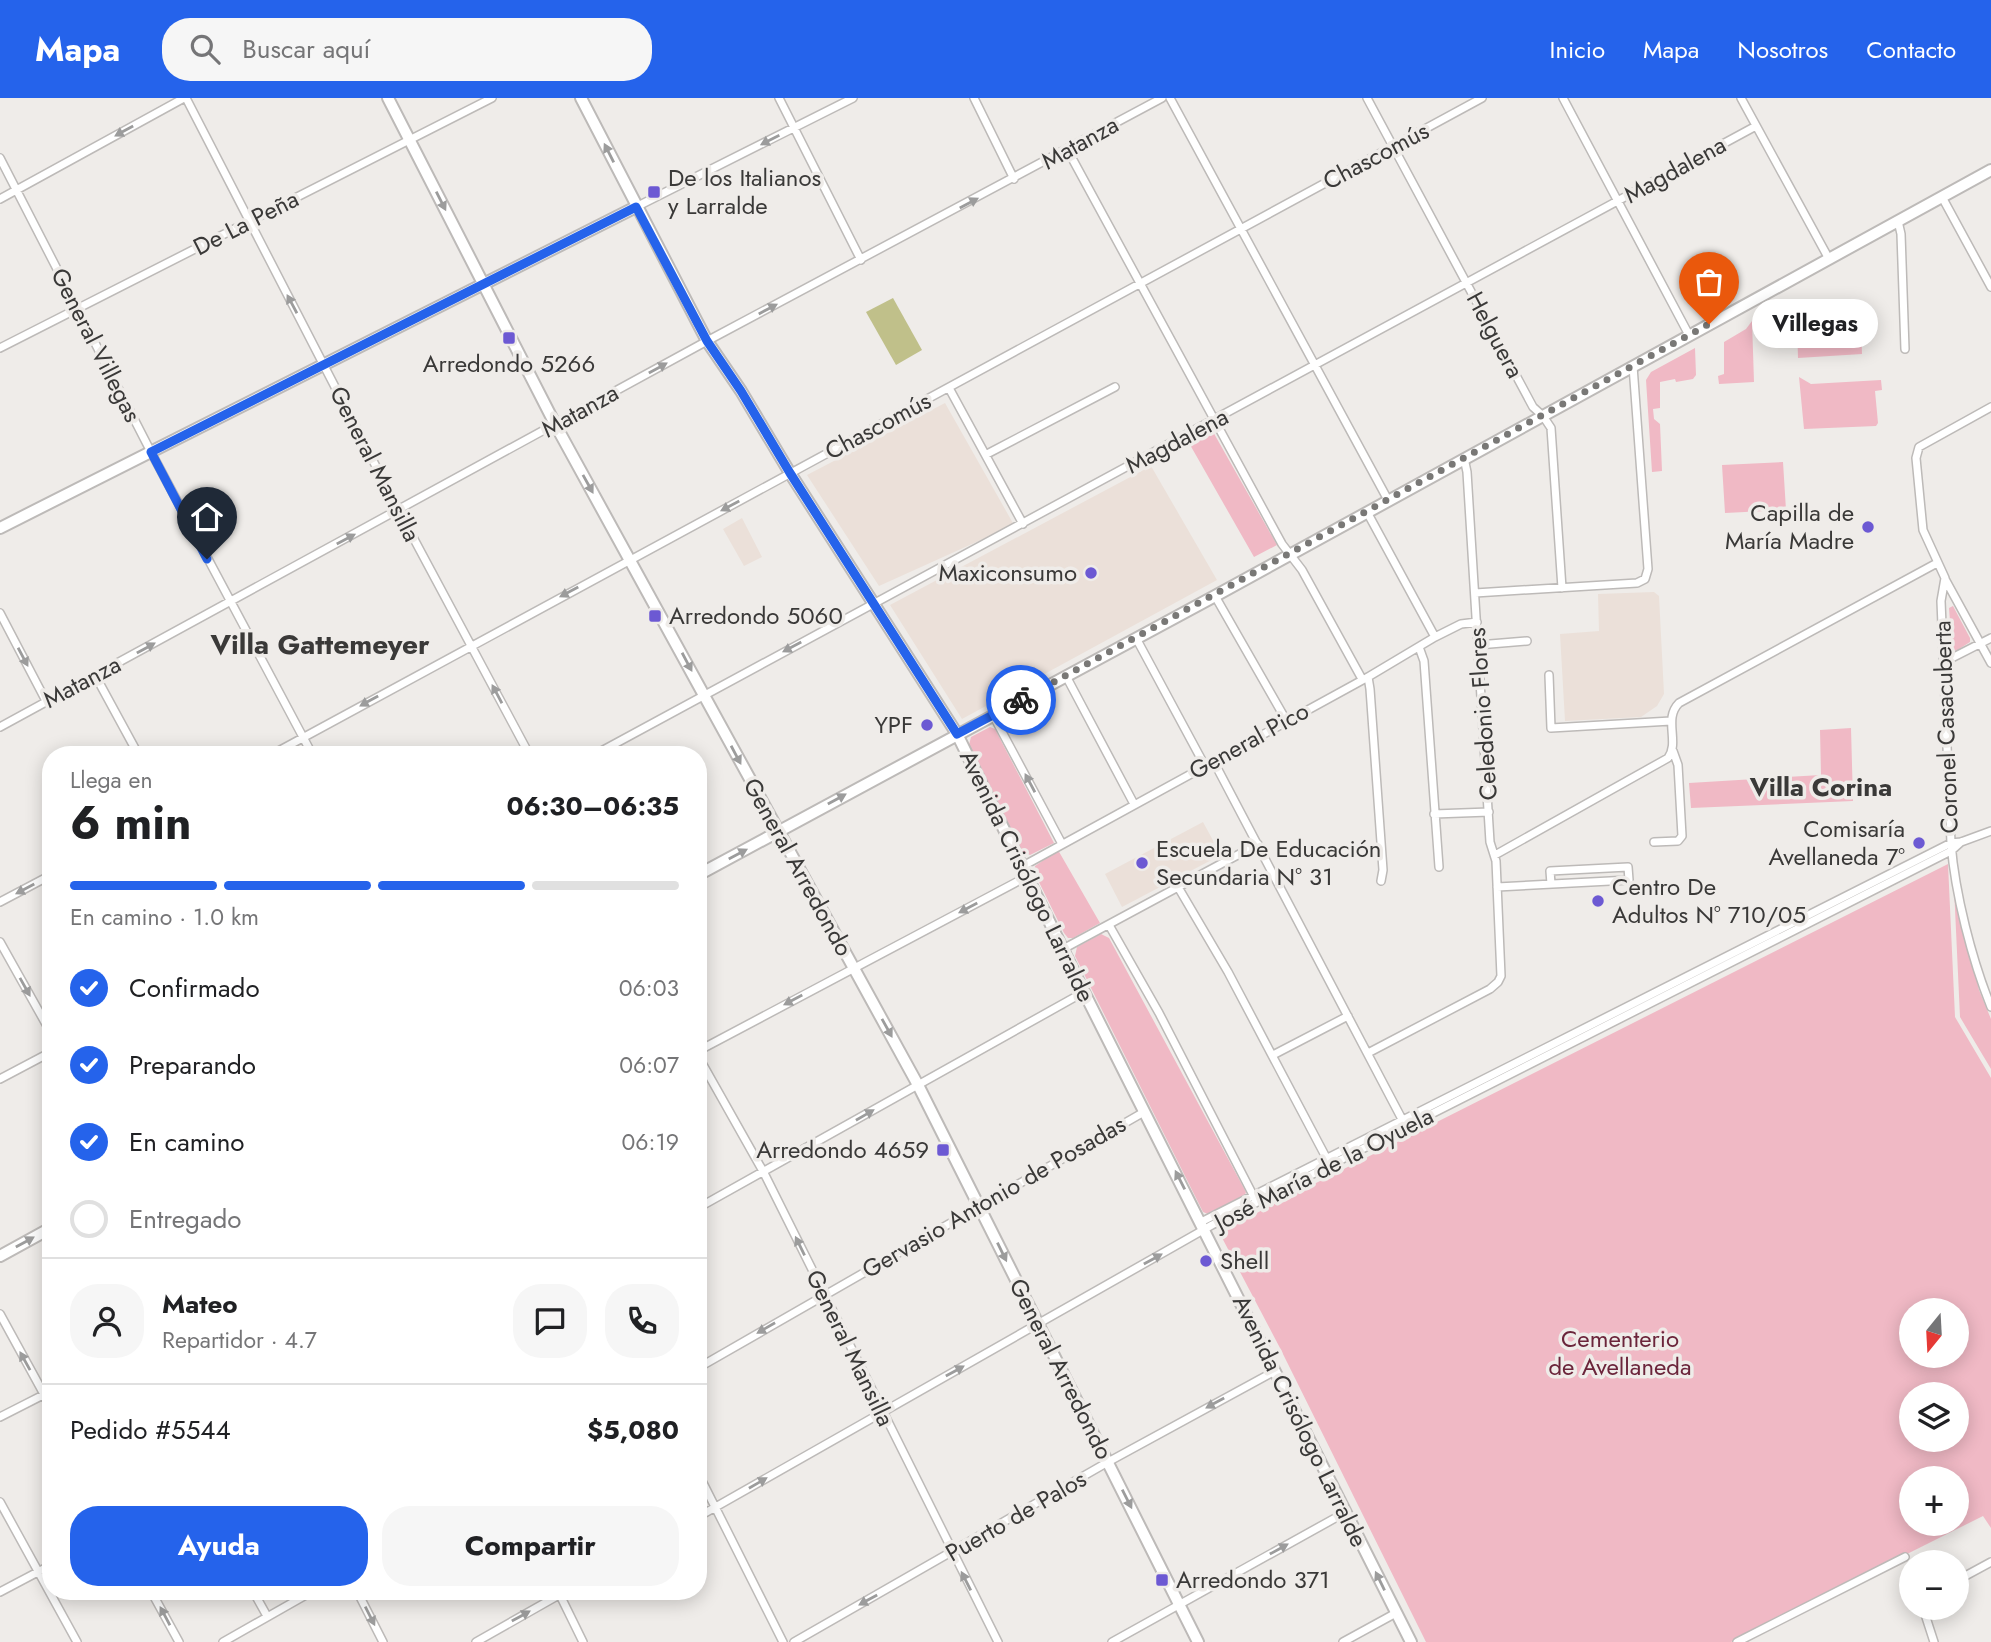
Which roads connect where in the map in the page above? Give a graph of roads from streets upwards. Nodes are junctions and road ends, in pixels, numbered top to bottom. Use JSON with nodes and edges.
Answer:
{"nodes":[{"id":1,"x":185,"y":98,"type":"edge"},
{"id":2,"x":388,"y":98,"type":"edge"},
{"id":3,"x":492,"y":98,"type":"edge"},
{"id":4,"x":581,"y":98,"type":"edge"},
{"id":5,"x":779,"y":98,"type":"edge"},
{"id":6,"x":853,"y":98,"type":"edge"},
{"id":7,"x":974,"y":98,"type":"edge"},
{"id":8,"x":1162,"y":98,"type":"edge"},
{"id":9,"x":1170,"y":98,"type":"edge"},
{"id":10,"x":1367,"y":98,"type":"edge"},
{"id":11,"x":1482,"y":98,"type":"edge"},
{"id":12,"x":1563,"y":98,"type":"edge"},
{"id":13,"x":1741,"y":98,"type":"edge"},
{"id":14,"x":1756,"y":126,"type":"junction"},
{"id":15,"x":795,"y":128,"type":"junction"},
{"id":16,"x":410,"y":140,"type":"junction"},
{"id":17,"x":1394,"y":147,"type":"junction"},
{"id":18,"x":1067,"y":149,"type":"junction"},
{"id":19,"x":0,"y":158,"type":"edge"},
{"id":20,"x":1991,"y":170,"type":"edge"},
{"id":21,"x":1014,"y":179,"type":"junction"},
{"id":22,"x":16,"y":190,"type":"junction"},
{"id":23,"x":1942,"y":197,"type":"junction"},
{"id":24,"x":0,"y":199,"type":"edge"},
{"id":25,"x":1619,"y":200,"type":"junction"},
{"id":26,"x":636,"y":207,"type":"junction"},
{"id":27,"x":1898,"y":221,"type":"junction"},
{"id":28,"x":250,"y":222,"type":"junction"},
{"id":29,"x":1240,"y":229,"type":"junction"},
{"id":30,"x":1829,"y":259,"type":"junction"},
{"id":31,"x":861,"y":260,"type":"junction"},
{"id":32,"x":1468,"y":282,"type":"junction"},
{"id":33,"x":1140,"y":284,"type":"junction"},
{"id":34,"x":484,"y":285,"type":"junction"},
{"id":35,"x":1991,"y":287,"type":"edge"},
{"id":36,"x":78,"y":308,"type":"junction"},
{"id":37,"x":1689,"y":335,"type":"junction"},
{"id":38,"x":707,"y":341,"type":"junction"},
{"id":39,"x":0,"y":348,"type":"edge"},
{"id":40,"x":1905,"y":349,"type":"dead end"},
{"id":41,"x":324,"y":365,"type":"junction"},
{"id":42,"x":1633,"y":366,"type":"junction"},
{"id":43,"x":1314,"y":367,"type":"junction"},
{"id":44,"x":1115,"y":387,"type":"dead end"},
{"id":45,"x":949,"y":388,"type":"junction"},
{"id":46,"x":1991,"y":408,"type":"edge"},
{"id":47,"x":1543,"y":416,"type":"junction"},
{"id":48,"x":1214,"y":421,"type":"junction"},
{"id":49,"x":555,"y":424,"type":"junction"},
{"id":50,"x":151,"y":452,"type":"junction"},
{"id":51,"x":987,"y":454,"type":"junction"},
{"id":52,"x":1464,"y":458,"type":"junction"},
{"id":53,"x":790,"y":473,"type":"junction"},
{"id":54,"x":1388,"y":500,"type":"junction"},
{"id":55,"x":398,"y":511,"type":"junction"},
{"id":56,"x":1367,"y":512,"type":"junction"},
{"id":57,"x":1023,"y":524,"type":"junction"},
{"id":58,"x":0,"y":528,"type":"edge"},
{"id":59,"x":1289,"y":554,"type":"junction"},
{"id":60,"x":629,"y":560,"type":"junction"},
{"id":61,"x":1937,"y":563,"type":"junction"},
{"id":62,"x":1945,"y":578,"type":"junction"},
{"id":63,"x":1562,"y":588,"type":"junction"},
{"id":64,"x":1475,"y":593,"type":"junction"},
{"id":65,"x":1215,"y":596,"type":"junction"},
{"id":66,"x":230,"y":602,"type":"junction"},
{"id":67,"x":874,"y":604,"type":"junction"},
{"id":68,"x":0,"y":613,"type":"edge"},
{"id":69,"x":1476,"y":622,"type":"junction"},
{"id":70,"x":3,"y":626,"type":"edge"},
{"id":71,"x":1435,"y":637,"type":"junction"},
{"id":72,"x":1136,"y":638,"type":"junction"},
{"id":73,"x":1991,"y":638,"type":"edge"},
{"id":74,"x":1527,"y":642,"type":"dead end"},
{"id":75,"x":1981,"y":643,"type":"junction"},
{"id":76,"x":471,"y":645,"type":"junction"},
{"id":77,"x":1478,"y":645,"type":"junction"},
{"id":78,"x":1419,"y":647,"type":"junction"},
{"id":79,"x":1944,"y":662,"type":"junction"},
{"id":80,"x":1991,"y":663,"type":"edge"},
{"id":81,"x":95,"y":675,"type":"junction"},
{"id":82,"x":1549,"y":675,"type":"dead end"},
{"id":83,"x":1066,"y":676,"type":"junction"},
{"id":84,"x":1365,"y":678,"type":"junction"},
{"id":85,"x":704,"y":694,"type":"junction"},
{"id":86,"x":46,"y":701,"type":"junction"},
{"id":87,"x":993,"y":715,"type":"junction"},
{"id":88,"x":1286,"y":720,"type":"junction"},
{"id":89,"x":1671,"y":721,"type":"junction"},
{"id":90,"x":0,"y":727,"type":"edge"},
{"id":91,"x":957,"y":734,"type":"junction"},
{"id":92,"x":303,"y":737,"type":"junction"},
{"id":93,"x":134,"y":746,"type":"edge"},
{"id":94,"x":287,"y":746,"type":"edge"},
{"id":95,"x":308,"y":746,"type":"edge"},
{"id":96,"x":525,"y":746,"type":"edge"},
{"id":97,"x":610,"y":746,"type":"edge"},
{"id":98,"x":1672,"y":751,"type":"junction"},
{"id":99,"x":1214,"y":762,"type":"junction"},
{"id":100,"x":1205,"y":766,"type":"junction"},
{"id":101,"x":1134,"y":804,"type":"junction"},
{"id":102,"x":1489,"y":813,"type":"junction"},
{"id":103,"x":1434,"y":814,"type":"junction"},
{"id":104,"x":1991,"y":831,"type":"edge"},
{"id":105,"x":777,"y":832,"type":"junction"},
{"id":106,"x":1654,"y":842,"type":"dead end"},
{"id":107,"x":1062,"y":844,"type":"junction"},
{"id":108,"x":1258,"y":844,"type":"junction"},
{"id":109,"x":1951,"y":847,"type":"junction"},
{"id":110,"x":1495,"y":855,"type":"junction"},
{"id":111,"x":1439,"y":867,"type":"dead end"},
{"id":112,"x":707,"y":870,"type":"edge"},
{"id":113,"x":1025,"y":871,"type":"junction"},
{"id":114,"x":42,"y":880,"type":"edge"},
{"id":115,"x":1381,"y":881,"type":"dead end"},
{"id":116,"x":1551,"y":884,"type":"junction"},
{"id":117,"x":1178,"y":887,"type":"junction"},
{"id":118,"x":1497,"y":887,"type":"junction"},
{"id":119,"x":0,"y":902,"type":"edge"},
{"id":120,"x":1109,"y":925,"type":"junction"},
{"id":121,"x":0,"y":942,"type":"edge"},
{"id":122,"x":1063,"y":949,"type":"junction"},
{"id":123,"x":854,"y":968,"type":"junction"},
{"id":124,"x":1084,"y":992,"type":"junction"},
{"id":125,"x":1991,"y":1007,"type":"edge"},
{"id":126,"x":1348,"y":1016,"type":"junction"},
{"id":127,"x":42,"y":1017,"type":"edge"},
{"id":128,"x":707,"y":1048,"type":"edge"},
{"id":129,"x":1368,"y":1053,"type":"junction"},
{"id":130,"x":1273,"y":1055,"type":"junction"},
{"id":131,"x":42,"y":1057,"type":"edge"},
{"id":132,"x":707,"y":1069,"type":"edge"},
{"id":133,"x":0,"y":1079,"type":"edge"},
{"id":134,"x":918,"y":1085,"type":"junction"},
{"id":135,"x":1144,"y":1112,"type":"junction"},
{"id":136,"x":1405,"y":1124,"type":"junction"},
{"id":137,"x":1329,"y":1162,"type":"junction"},
{"id":138,"x":764,"y":1173,"type":"junction"},
{"id":139,"x":1255,"y":1200,"type":"junction"},
{"id":140,"x":707,"y":1203,"type":"edge"},
{"id":141,"x":979,"y":1206,"type":"junction"},
{"id":142,"x":1203,"y":1226,"type":"junction"},
{"id":143,"x":42,"y":1233,"type":"edge"},
{"id":144,"x":0,"y":1256,"type":"edge"},
{"id":145,"x":823,"y":1295,"type":"junction"},
{"id":146,"x":0,"y":1314,"type":"edge"},
{"id":147,"x":1038,"y":1324,"type":"junction"},
{"id":148,"x":707,"y":1363,"type":"edge"},
{"id":149,"x":1275,"y":1371,"type":"junction"},
{"id":150,"x":42,"y":1385,"type":"edge"},
{"id":151,"x":42,"y":1396,"type":"edge"},
{"id":152,"x":881,"y":1412,"type":"junction"},
{"id":153,"x":0,"y":1417,"type":"edge"},
{"id":154,"x":1108,"y":1462,"type":"junction"},
{"id":155,"x":707,"y":1490,"type":"edge"},
{"id":156,"x":0,"y":1502,"type":"edge"},
{"id":157,"x":716,"y":1508,"type":"junction"},
{"id":158,"x":1346,"y":1511,"type":"junction"},
{"id":159,"x":707,"y":1512,"type":"edge"},
{"id":160,"x":952,"y":1553,"type":"junction"},
{"id":161,"x":1899,"y":1560,"type":"edge"},
{"id":162,"x":1991,"y":1562,"type":"edge"},
{"id":163,"x":42,"y":1570,"type":"edge"},
{"id":164,"x":38,"y":1572,"type":"junction"},
{"id":165,"x":1969,"y":1574,"type":"edge"},
{"id":166,"x":42,"y":1579,"type":"edge"},
{"id":167,"x":0,"y":1592,"type":"edge"},
{"id":168,"x":53,"y":1600,"type":"edge"},
{"id":169,"x":156,"y":1600,"type":"edge"},
{"id":170,"x":258,"y":1600,"type":"edge"},
{"id":171,"x":296,"y":1600,"type":"edge"},
{"id":172,"x":362,"y":1600,"type":"edge"},
{"id":173,"x":547,"y":1600,"type":"edge"},
{"id":174,"x":565,"y":1600,"type":"edge"},
{"id":175,"x":1180,"y":1604,"type":"junction"},
{"id":176,"x":1396,"y":1613,"type":"junction"},
{"id":177,"x":267,"y":1616,"type":"junction"},
{"id":178,"x":1927,"y":1620,"type":"edge"},
{"id":179,"x":76,"y":1642,"type":"edge"},
{"id":180,"x":179,"y":1642,"type":"edge"},
{"id":181,"x":223,"y":1642,"type":"edge"},
{"id":182,"x":383,"y":1642,"type":"edge"},
{"id":183,"x":476,"y":1642,"type":"edge"},
{"id":184,"x":583,"y":1642,"type":"edge"},
{"id":185,"x":783,"y":1642,"type":"edge"},
{"id":186,"x":794,"y":1642,"type":"edge"},
{"id":187,"x":998,"y":1642,"type":"edge"},
{"id":188,"x":1112,"y":1642,"type":"edge"},
{"id":189,"x":1198,"y":1642,"type":"edge"},
{"id":190,"x":1343,"y":1642,"type":"edge"},
{"id":191,"x":1410,"y":1642,"type":"edge"},
{"id":192,"x":1737,"y":1642,"type":"edge"},
{"id":193,"x":1934,"y":1642,"type":"edge"}],
"edges":[{"from":1,"to":22,"type":"street","one_way":true},
{"from":1,"to":28,"type":"street","name":"General Mansilla"},
{"from":2,"to":16,"type":"street","name":"General Arredondo"},
{"from":3,"to":16,"type":"street","name":"De La Peña"},
{"from":26,"to":4,"type":"street","name":"Avenida Crisólogo Larralde","one_way":true},
{"from":5,"to":15,"type":"street"},
{"from":6,"to":15,"type":"street"},
{"from":7,"to":21,"type":"street"},
{"from":8,"to":18,"type":"street","name":"Matanza"},
{"from":9,"to":29,"type":"street"},
{"from":10,"to":17,"type":"street","name":"Helguera"},
{"from":11,"to":17,"type":"street","name":"Chascomús"},
{"from":12,"to":25,"type":"street"},
{"from":13,"to":14,"type":"street"},
{"from":14,"to":25,"type":"street","name":"Magdalena"},
{"from":14,"to":30,"type":"street"},
{"from":15,"to":26,"type":"street","one_way":true},
{"from":15,"to":31,"type":"street"},
{"from":16,"to":28,"type":"street","name":"De La Peña"},
{"from":16,"to":34,"type":"street","name":"General Arredondo","one_way":true},
{"from":17,"to":29,"type":"street","name":"Chascomús"},
{"from":17,"to":32,"type":"street","name":"Helguera"},
{"from":18,"to":21,"type":"street","name":"Matanza"},
{"from":18,"to":33,"type":"street"},
{"from":19,"to":22,"type":"street","name":"General Villegas"},
{"from":20,"to":23,"type":"street"},
{"from":31,"to":21,"type":"street","name":"Matanza","one_way":true},
{"from":22,"to":24,"type":"street"},
{"from":22,"to":36,"type":"street","name":"General Villegas"},
{"from":23,"to":27,"type":"street"},
{"from":23,"to":35,"type":"street"},
{"from":25,"to":32,"type":"street","name":"Magdalena"},
{"from":25,"to":37,"type":"street"},
{"from":26,"to":34,"type":"street"},
{"from":26,"to":38,"type":"street","name":"Avenida Crisólogo Larralde"},
{"from":27,"to":30,"type":"street"},
{"from":27,"to":40,"type":"street"},
{"from":28,"to":36,"type":"street","name":"De La Peña"},
{"from":41,"to":28,"type":"street","name":"General Mansilla","one_way":true},
{"from":29,"to":33,"type":"street","name":"Chascomús"},
{"from":29,"to":43,"type":"street"},
{"from":30,"to":37,"type":"street"},
{"from":38,"to":31,"type":"street","name":"Matanza","one_way":true},
{"from":32,"to":43,"type":"street","name":"Magdalena"},
{"from":32,"to":47,"type":"street","name":"Helguera"},
{"from":33,"to":45,"type":"street","name":"Chascomús"},
{"from":33,"to":48,"type":"street"},
{"from":34,"to":41,"type":"street"},
{"from":34,"to":49,"type":"street","name":"General Arredondo"},
{"from":36,"to":39,"type":"street","name":"De La Peña"},
{"from":36,"to":50,"type":"street","name":"General Villegas"},
{"from":37,"to":42,"type":"street"},
{"from":49,"to":38,"type":"street","name":"Matanza","one_way":true},
{"from":38,"to":53,"type":"street","name":"Avenida Crisólogo Larralde"},
{"from":41,"to":50,"type":"street"},
{"from":41,"to":55,"type":"street","name":"General Mansilla"},
{"from":42,"to":47,"type":"street"},
{"from":42,"to":63,"type":"street"},
{"from":43,"to":48,"type":"street","name":"Magdalena"},
{"from":43,"to":54,"type":"street"},
{"from":44,"to":51,"type":"street"},
{"from":45,"to":51,"type":"street"},
{"from":45,"to":53,"type":"street","name":"Chascomús"},
{"from":46,"to":61,"type":"street"},
{"from":47,"to":52,"type":"street"},
{"from":47,"to":63,"type":"street","name":"Helguera"},
{"from":48,"to":57,"type":"street","name":"Magdalena"},
{"from":48,"to":59,"type":"street"},
{"from":49,"to":55,"type":"street","name":"Matanza"},
{"from":49,"to":60,"type":"street","name":"General Arredondo","one_way":true},
{"from":50,"to":58,"type":"street"},
{"from":50,"to":66,"type":"street","name":"General Villegas"},
{"from":51,"to":57,"type":"street"},
{"from":52,"to":54,"type":"street"},
{"from":52,"to":64,"type":"street","name":"Celedonio Flores"},
{"from":53,"to":60,"type":"street","name":"Chascomús","one_way":true},
{"from":53,"to":67,"type":"street","name":"Avenida Crisólogo Larralde"},
{"from":54,"to":56,"type":"street"},
{"from":66,"to":55,"type":"street","name":"Matanza","one_way":true},
{"from":55,"to":76,"type":"street","name":"General Mansilla"},
{"from":56,"to":59,"type":"street"},
{"from":56,"to":71,"type":"street"},
{"from":57,"to":67,"type":"street","name":"Magdalena"},
{"from":59,"to":65,"type":"street"},
{"from":59,"to":84,"type":"street"},
{"from":60,"to":76,"type":"street","name":"Chascomús","one_way":true},
{"from":60,"to":85,"type":"street","name":"General Arredondo","one_way":true},
{"from":61,"to":62,"type":"street"},
{"from":61,"to":89,"type":"street"},
{"from":62,"to":75,"type":"street"},
{"from":62,"to":79,"type":"street","name":"Coronel Casacuberta"},
{"from":63,"to":64,"type":"street"},
{"from":64,"to":69,"type":"street","name":"Celedonio Flores"},
{"from":65,"to":72,"type":"street"},
{"from":65,"to":88,"type":"street"},
{"from":81,"to":66,"type":"street","name":"Matanza","one_way":true},
{"from":66,"to":92,"type":"street","name":"General Villegas"},
{"from":67,"to":85,"type":"street","name":"Magdalena","one_way":true},
{"from":67,"to":91,"type":"street","name":"Avenida Crisólogo Larralde"},
{"from":68,"to":70,"type":"street"},
{"from":69,"to":71,"type":"street","name":"General Pico"},
{"from":69,"to":77,"type":"street","name":"Celedonio Flores"},
{"from":70,"to":86,"type":"street","one_way":true},
{"from":71,"to":78,"type":"street","name":"General Pico"},
{"from":72,"to":83,"type":"street"},
{"from":72,"to":100,"type":"street"},
{"from":73,"to":75,"type":"street"},
{"from":74,"to":77,"type":"street"},
{"from":75,"to":79,"type":"street"},
{"from":75,"to":80,"type":"street"},
{"from":76,"to":92,"type":"street","name":"Chascomús","one_way":true},
{"from":96,"to":76,"type":"street","name":"General Mansilla","one_way":true},
{"from":77,"to":102,"type":"street","name":"Celedonio Flores"},
{"from":78,"to":84,"type":"street","name":"General Pico"},
{"from":78,"to":103,"type":"street"},
{"from":79,"to":109,"type":"street","name":"Coronel Casacuberta"},
{"from":81,"to":86,"type":"street","name":"Matanza"},
{"from":81,"to":93,"type":"street"},
{"from":82,"to":89,"type":"street"},
{"from":83,"to":87,"type":"street"},
{"from":83,"to":101,"type":"street"},
{"from":84,"to":88,"type":"street","name":"General Pico"},
{"from":84,"to":115,"type":"street"},
{"from":85,"to":97,"type":"street","name":"Magdalena"},
{"from":85,"to":105,"type":"street","name":"General Arredondo","one_way":true},
{"from":86,"to":90,"type":"street","name":"Matanza"},
{"from":87,"to":91,"type":"street"},
{"from":107,"to":87,"type":"street","one_way":true},
{"from":88,"to":99,"type":"street","name":"General Pico"},
{"from":89,"to":98,"type":"street"},
{"from":105,"to":91,"type":"street","one_way":true},
{"from":91,"to":113,"type":"street","name":"Avenida Crisólogo Larralde"},
{"from":92,"to":94,"type":"street","name":"Chascomús"},
{"from":92,"to":95,"type":"street","name":"General Villegas"},
{"from":98,"to":106,"type":"street"},
{"from":98,"to":110,"type":"street"},
{"from":99,"to":100,"type":"street","name":"General Pico"},
{"from":99,"to":108,"type":"street"},
{"from":100,"to":101,"type":"street","name":"General Pico"},
{"from":101,"to":107,"type":"street","name":"General Pico"},
{"from":102,"to":103,"type":"street"},
{"from":102,"to":110,"type":"street","name":"Celedonio Flores"},
{"from":103,"to":111,"type":"street"},
{"from":104,"to":109,"type":"street","name":"José María de la Oyuela"},
{"from":112,"to":105,"type":"street","one_way":true},
{"from":105,"to":123,"type":"street","name":"General Arredondo"},
{"from":107,"to":113,"type":"street","name":"General Pico"},
{"from":108,"to":117,"type":"street"},
{"from":108,"to":126,"type":"street"},
{"from":109,"to":125,"type":"street","name":"Coronel Casacuberta"},
{"from":109,"to":136,"type":"street","name":"José María de la Oyuela"},
{"from":110,"to":118,"type":"street","name":"Celedonio Flores"},
{"from":113,"to":122,"type":"street","name":"Avenida Crisólogo Larralde"},
{"from":113,"to":123,"type":"street","name":"General Pico","one_way":true},
{"from":114,"to":119,"type":"street","one_way":true},
{"from":116,"to":116,"type":"street"},
{"from":116,"to":118,"type":"street"},
{"from":117,"to":120,"type":"street"},
{"from":117,"to":130,"type":"street"},
{"from":118,"to":129,"type":"street","name":"Celedonio Flores"},
{"from":120,"to":122,"type":"street"},
{"from":120,"to":139,"type":"street"},
{"from":121,"to":127,"type":"street","one_way":true},
{"from":122,"to":124,"type":"street","name":"Avenida Crisólogo Larralde"},
{"from":123,"to":128,"type":"street","name":"General Pico","one_way":true},
{"from":123,"to":134,"type":"street","name":"General Arredondo","one_way":true},
{"from":124,"to":134,"type":"street"},
{"from":124,"to":135,"type":"street","name":"Avenida Crisólogo Larralde"},
{"from":126,"to":129,"type":"street"},
{"from":126,"to":130,"type":"street"},
{"from":129,"to":136,"type":"street"},
{"from":130,"to":137,"type":"street"},
{"from":131,"to":133,"type":"street"},
{"from":132,"to":138,"type":"street","name":"General Mansilla"},
{"from":138,"to":134,"type":"street","one_way":true},
{"from":134,"to":141,"type":"street","name":"General Arredondo"},
{"from":135,"to":141,"type":"street","name":"Gervasio Antonio de Posadas"},
{"from":142,"to":135,"type":"street","name":"Avenida Crisólogo Larralde","one_way":true},
{"from":136,"to":137,"type":"street","name":"José María de la Oyuela"},
{"from":137,"to":139,"type":"street","name":"José María de la Oyuela"},
{"from":138,"to":140,"type":"street"},
{"from":145,"to":138,"type":"street","name":"General Mansilla","one_way":true},
{"from":139,"to":142,"type":"street","name":"José María de la Oyuela"},
{"from":141,"to":145,"type":"street","name":"Gervasio Antonio de Posadas"},
{"from":141,"to":147,"type":"street","name":"General Arredondo","one_way":true},
{"from":147,"to":142,"type":"street","name":"José María de la Oyuela","one_way":true},
{"from":142,"to":149,"type":"street","name":"Avenida Crisólogo Larralde"},
{"from":144,"to":143,"type":"street","one_way":true},
{"from":145,"to":148,"type":"street","name":"Gervasio Antonio de Posadas","one_way":true},
{"from":145,"to":152,"type":"street","name":"General Mansilla"},
{"from":150,"to":146,"type":"street","one_way":true},
{"from":152,"to":147,"type":"street","name":"José María de la Oyuela","one_way":true},
{"from":147,"to":154,"type":"street","name":"General Arredondo"},
{"from":149,"to":154,"type":"street","name":"Puerto de Palos","one_way":true},
{"from":149,"to":158,"type":"street","name":"Avenida Crisólogo Larralde"},
{"from":151,"to":153,"type":"street"},
{"from":157,"to":152,"type":"street","name":"José María de la Oyuela","one_way":true},
{"from":152,"to":160,"type":"street","name":"General Mansilla"},
{"from":154,"to":160,"type":"street","name":"Puerto de Palos"},
{"from":154,"to":175,"type":"street","name":"General Arredondo","one_way":true},
{"from":155,"to":157,"type":"street"},
{"from":156,"to":164,"type":"street"},
{"from":157,"to":159,"type":"street","name":"José María de la Oyuela"},
{"from":157,"to":185,"type":"street"},
{"from":175,"to":158,"type":"street","one_way":true},
{"from":176,"to":158,"type":"street","name":"Avenida Crisólogo Larralde","one_way":true},
{"from":160,"to":186,"type":"street","name":"Puerto de Palos","one_way":true},
{"from":187,"to":160,"type":"street","name":"General Mansilla","one_way":true},
{"from":161,"to":192,"type":"street"},
{"from":162,"to":165,"type":"street"},
{"from":163,"to":164,"type":"street"},
{"from":164,"to":166,"type":"street"},
{"from":164,"to":167,"type":"street"},
{"from":168,"to":179,"type":"street"},
{"from":180,"to":169,"type":"street","one_way":true},
{"from":170,"to":177,"type":"street"},
{"from":171,"to":177,"type":"street"},
{"from":172,"to":182,"type":"street","one_way":true},
{"from":183,"to":173,"type":"street","one_way":true},
{"from":174,"to":184,"type":"street"},
{"from":175,"to":188,"type":"street"},
{"from":175,"to":189,"type":"street","name":"General Arredondo"},
{"from":176,"to":190,"type":"street"},
{"from":176,"to":191,"type":"street","name":"Avenida Crisólogo Larralde"},
{"from":177,"to":181,"type":"street"},
{"from":178,"to":193,"type":"street"}]}
